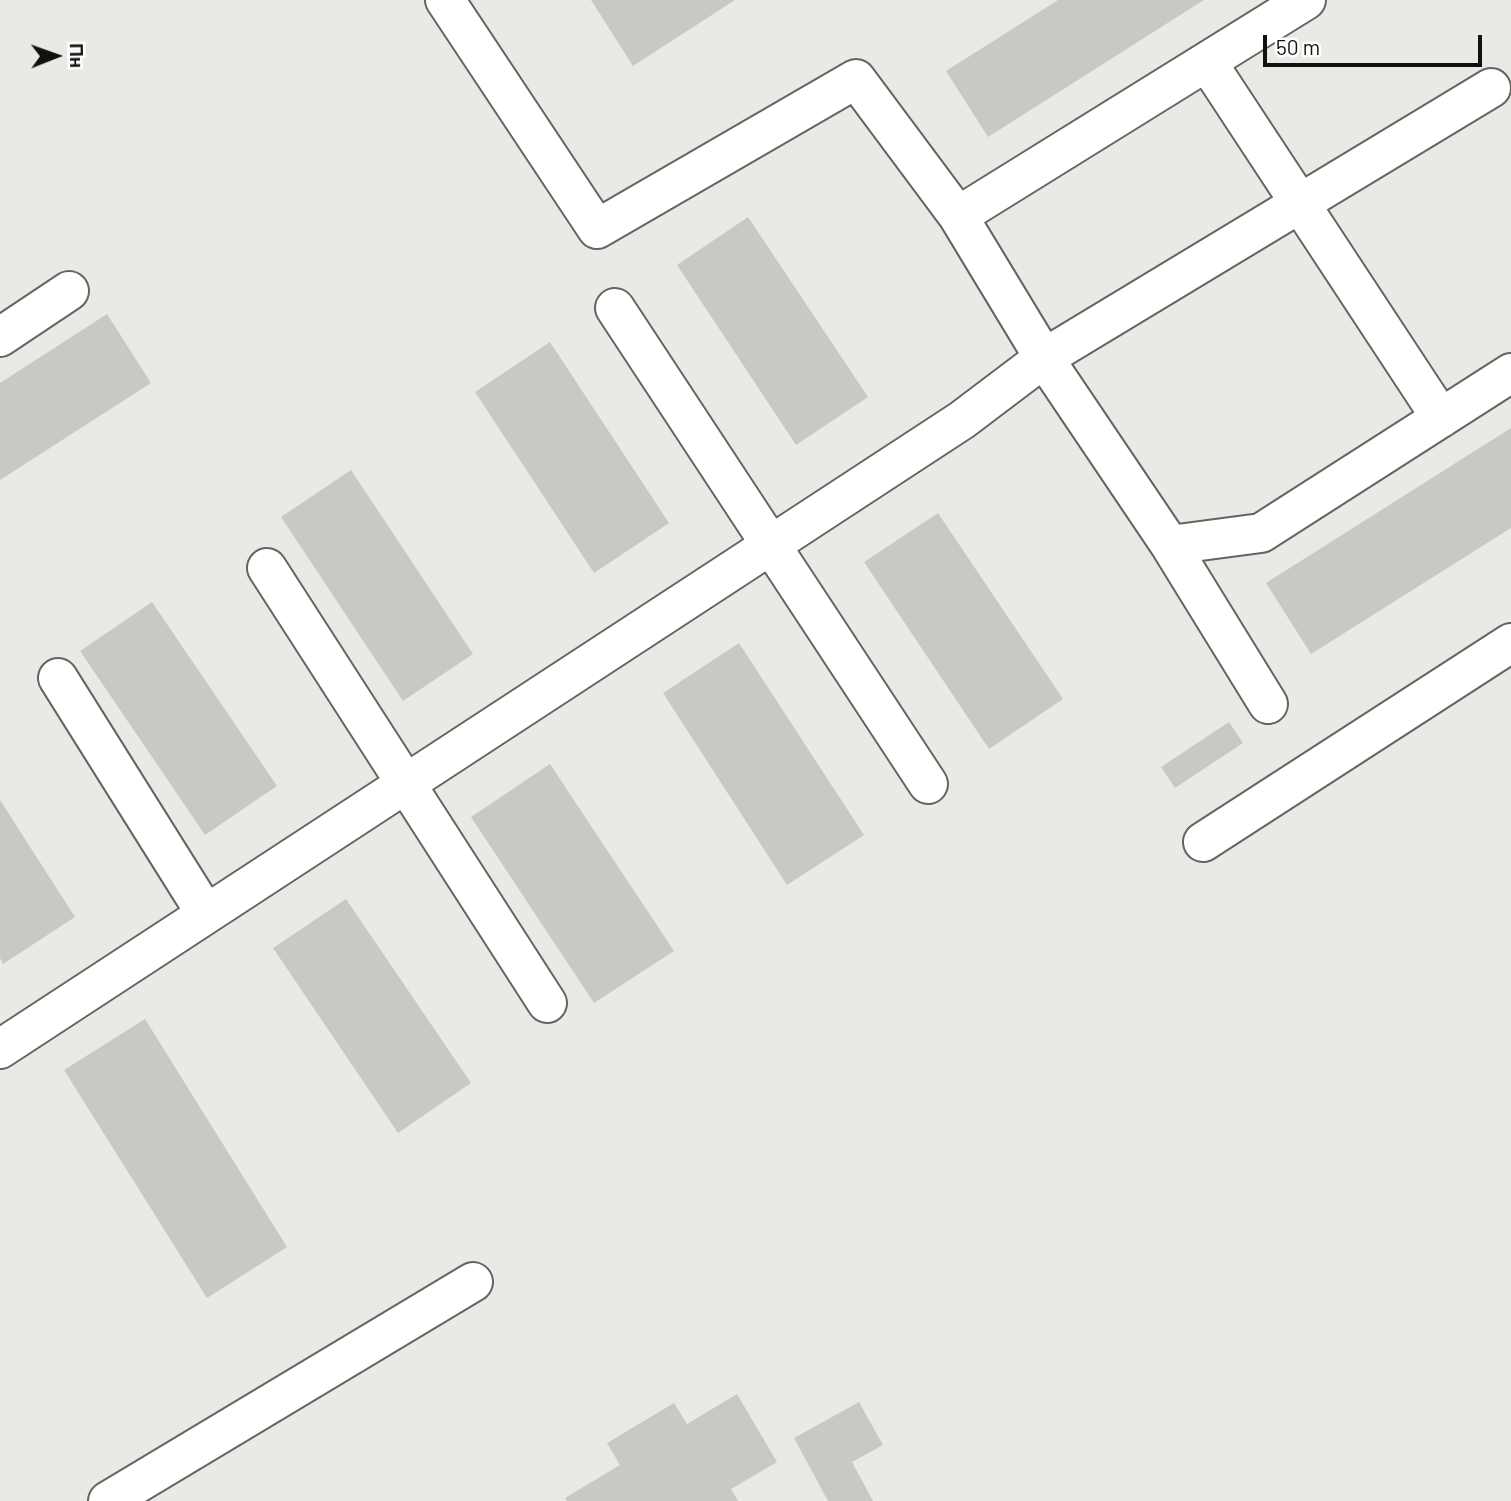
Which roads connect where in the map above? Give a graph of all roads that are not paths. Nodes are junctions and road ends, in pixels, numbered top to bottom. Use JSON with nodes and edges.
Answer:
{"nodes":[{"id":1,"x":445,"y":0,"type":"edge"},
{"id":2,"x":1306,"y":0,"type":"edge"},
{"id":3,"x":1207,"y":62,"type":"junction"},
{"id":4,"x":1491,"y":88,"type":"dead end"},
{"id":5,"x":1301,"y":205,"type":"junction"},
{"id":6,"x":958,"y":216,"type":"junction"},
{"id":7,"x":69,"y":291,"type":"dead end"},
{"id":8,"x":615,"y":308,"type":"dead end"},
{"id":9,"x":0,"y":337,"type":"edge"},
{"id":10,"x":1044,"y":358,"type":"junction"},
{"id":11,"x":1511,"y":373,"type":"edge"},
{"id":12,"x":1441,"y":418,"type":"junction"},
{"id":13,"x":772,"y":544,"type":"junction"},
{"id":14,"x":1171,"y":545,"type":"junction"},
{"id":15,"x":267,"y":568,"type":"dead end"},
{"id":16,"x":1511,"y":643,"type":"edge"},
{"id":17,"x":58,"y":678,"type":"dead end"},
{"id":18,"x":1268,"y":704,"type":"dead end"},
{"id":19,"x":406,"y":784,"type":"junction"},
{"id":20,"x":928,"y":784,"type":"dead end"},
{"id":21,"x":1203,"y":842,"type":"dead end"},
{"id":22,"x":206,"y":914,"type":"junction"},
{"id":23,"x":547,"y":1003,"type":"dead end"},
{"id":24,"x":0,"y":1049,"type":"edge"},
{"id":25,"x":473,"y":1282,"type":"dead end"},
{"id":26,"x":108,"y":1501,"type":"edge"}],
"edges":[{"from":1,"to":6,"type":"lane"},
{"from":2,"to":3,"type":"lane"},
{"from":3,"to":5,"type":"lane"},
{"from":3,"to":6,"type":"lane"},
{"from":4,"to":5,"type":"lane"},
{"from":5,"to":10,"type":"lane"},
{"from":5,"to":12,"type":"lane"},
{"from":6,"to":10,"type":"lane"},
{"from":7,"to":9,"type":"lane"},
{"from":8,"to":13,"type":"lane"},
{"from":10,"to":13,"type":"lane"},
{"from":10,"to":14,"type":"lane"},
{"from":11,"to":12,"type":"lane"},
{"from":12,"to":14,"type":"lane"},
{"from":13,"to":19,"type":"lane"},
{"from":13,"to":20,"type":"lane"},
{"from":14,"to":18,"type":"lane"},
{"from":15,"to":19,"type":"lane"},
{"from":16,"to":21,"type":"lane"},
{"from":17,"to":22,"type":"lane"},
{"from":19,"to":22,"type":"lane"},
{"from":19,"to":23,"type":"lane"},
{"from":22,"to":24,"type":"lane"},
{"from":25,"to":26,"type":"lane"}]}
